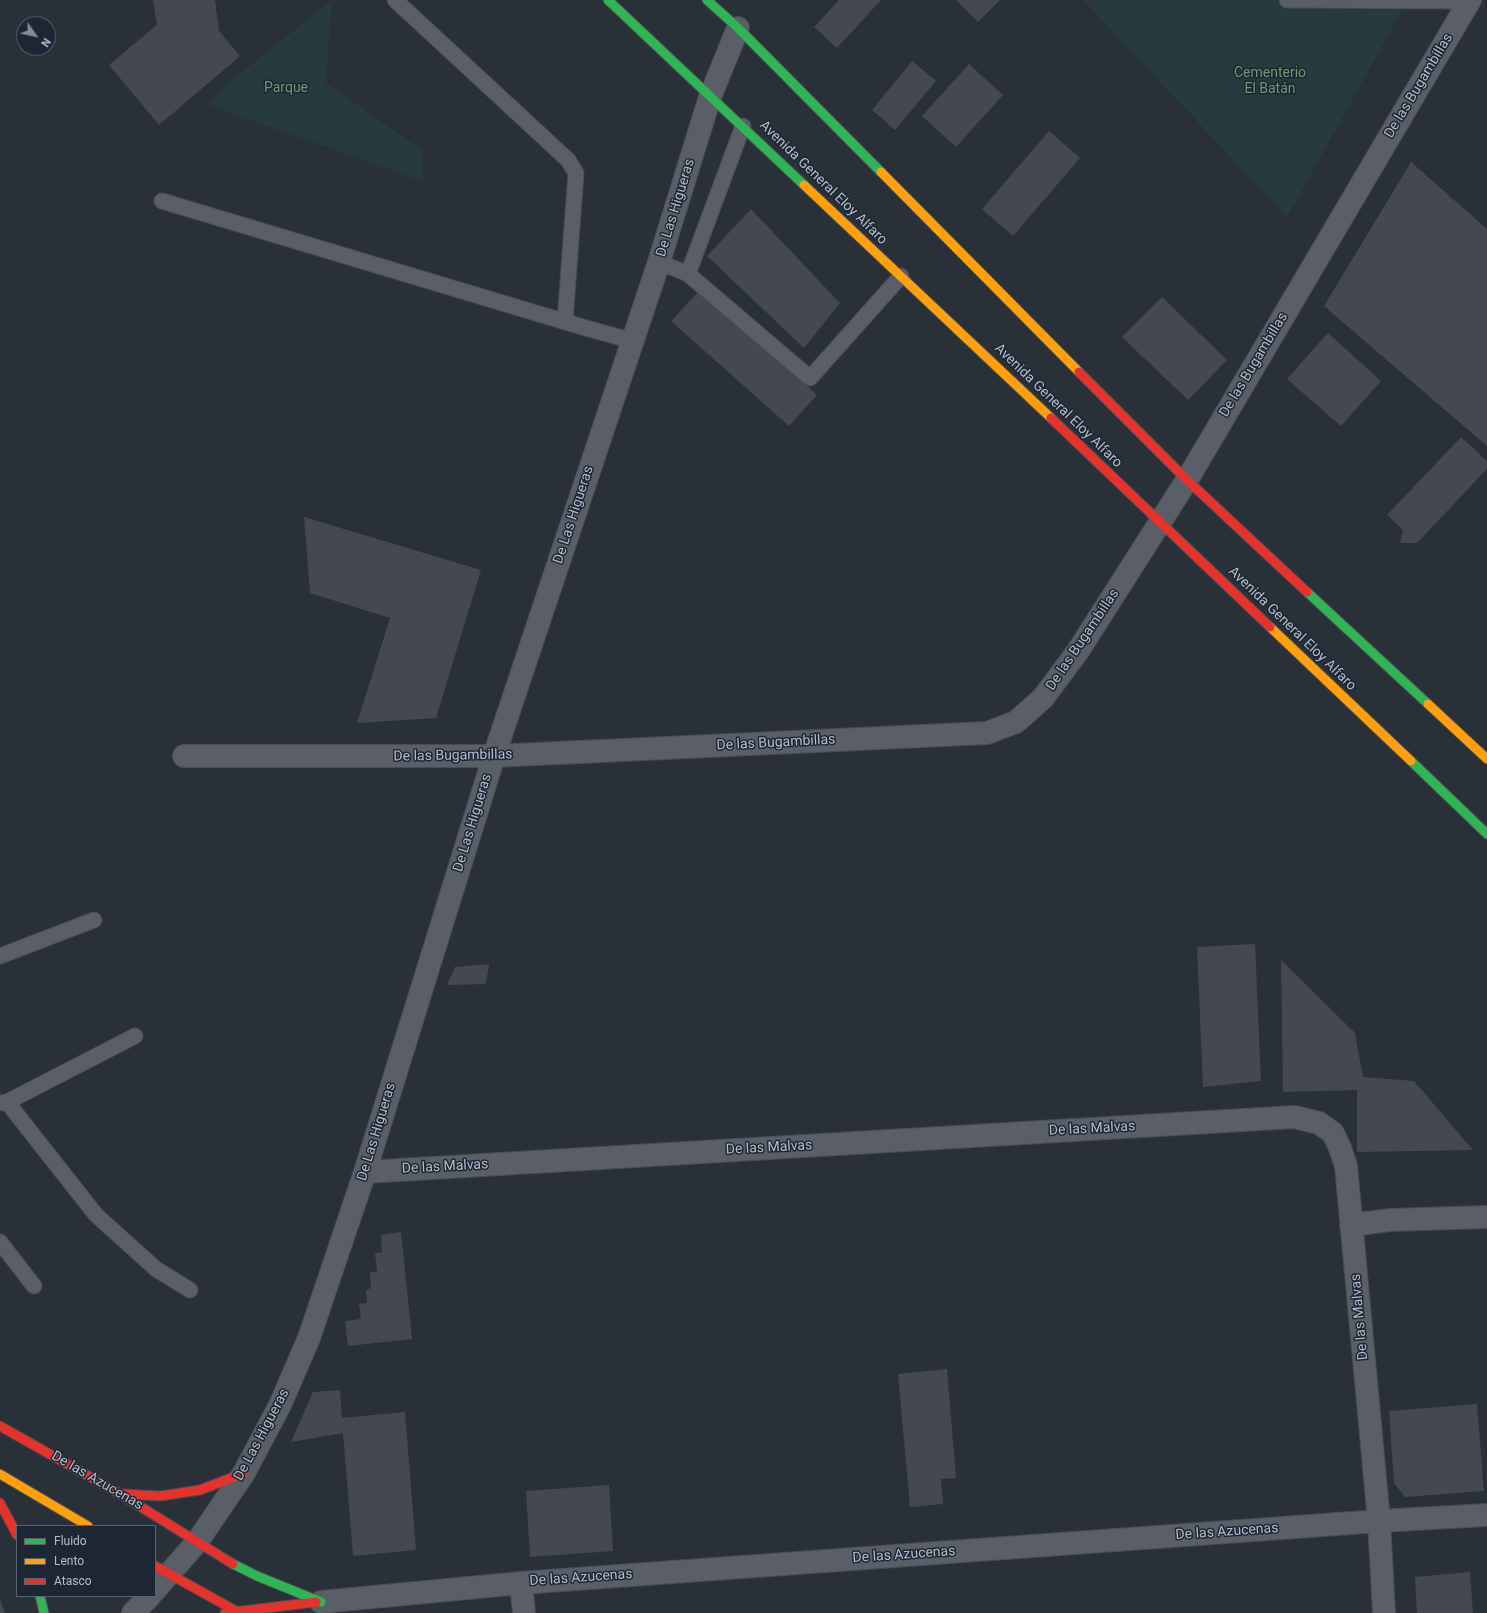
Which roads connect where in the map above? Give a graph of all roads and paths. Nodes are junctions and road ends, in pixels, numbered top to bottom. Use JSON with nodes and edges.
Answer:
{"nodes":[{"id":1,"x":395,"y":0,"type":"edge"},
{"id":2,"x":608,"y":0,"type":"edge"},
{"id":3,"x":707,"y":0,"type":"edge"},
{"id":4,"x":1287,"y":0,"type":"edge"},
{"id":5,"x":1470,"y":0,"type":"edge"},
{"id":6,"x":738,"y":28,"type":"junction"},
{"id":7,"x":710,"y":97,"type":"junction"},
{"id":8,"x":743,"y":126,"type":"junction"},
{"id":9,"x":162,"y":201,"type":"dead end"},
{"id":10,"x":659,"y":262,"type":"junction"},
{"id":11,"x":688,"y":274,"type":"junction"},
{"id":12,"x":901,"y":276,"type":"junction"},
{"id":13,"x":565,"y":321,"type":"junction"},
{"id":14,"x":633,"y":340,"type":"junction"},
{"id":15,"x":1187,"y":480,"type":"junction"},
{"id":16,"x":1159,"y":522,"type":"junction"},
{"id":17,"x":184,"y":756,"type":"dead end"},
{"id":18,"x":494,"y":756,"type":"junction"},
{"id":19,"x":1487,"y":759,"type":"edge"},
{"id":20,"x":1487,"y":834,"type":"edge"},
{"id":21,"x":94,"y":920,"type":"dead end"},
{"id":22,"x":0,"y":956,"type":"edge"},
{"id":23,"x":135,"y":1036,"type":"dead end"},
{"id":24,"x":4,"y":1102,"type":"edge"},
{"id":25,"x":364,"y":1172,"type":"junction"},
{"id":26,"x":1487,"y":1217,"type":"edge"},
{"id":27,"x":1351,"y":1225,"type":"junction"},
{"id":28,"x":0,"y":1242,"type":"edge"},
{"id":29,"x":34,"y":1286,"type":"dead end"},
{"id":30,"x":190,"y":1290,"type":"dead end"},
{"id":31,"x":0,"y":1426,"type":"edge"},
{"id":32,"x":244,"y":1473,"type":"junction"},
{"id":33,"x":0,"y":1474,"type":"edge"},
{"id":34,"x":120,"y":1494,"type":"junction"},
{"id":35,"x":0,"y":1503,"type":"edge"},
{"id":36,"x":1487,"y":1515,"type":"edge"},
{"id":37,"x":1379,"y":1521,"type":"junction"},
{"id":38,"x":86,"y":1525,"type":"edge"},
{"id":39,"x":16,"y":1533,"type":"edge"},
{"id":40,"x":197,"y":1542,"type":"junction"},
{"id":41,"x":163,"y":1570,"type":"edge"},
{"id":42,"x":520,"y":1583,"type":"junction"},
{"id":43,"x":156,"y":1588,"type":"edge"},
{"id":44,"x":40,"y":1597,"type":"edge"},
{"id":45,"x":149,"y":1597,"type":"edge"},
{"id":46,"x":321,"y":1602,"type":"junction"},
{"id":47,"x":236,"y":1611,"type":"junction"},
{"id":48,"x":44,"y":1613,"type":"edge"},
{"id":49,"x":133,"y":1613,"type":"edge"},
{"id":50,"x":225,"y":1613,"type":"edge"},
{"id":51,"x":524,"y":1613,"type":"edge"},
{"id":52,"x":1384,"y":1613,"type":"edge"}],
"edges":[{"from":1,"to":13,"type":"lane"},
{"from":2,"to":7,"type":"main road","name":"Avenida General Eloy Alfaro"},
{"from":3,"to":6,"type":"main road"},
{"from":4,"to":5,"type":"lane"},
{"from":5,"to":15,"type":"street","name":"De las Bugambillas"},
{"from":6,"to":7,"type":"street","name":"De Las Higueras"},
{"from":6,"to":15,"type":"main road"},
{"from":7,"to":8,"type":"main road","name":"Avenida General Eloy Alfaro"},
{"from":7,"to":10,"type":"street","name":"De Las Higueras"},
{"from":8,"to":11,"type":"lane"},
{"from":8,"to":12,"type":"main road","name":"Avenida General Eloy Alfaro"},
{"from":9,"to":13,"type":"lane"},
{"from":10,"to":11,"type":"lane"},
{"from":10,"to":14,"type":"street","name":"De Las Higueras"},
{"from":11,"to":12,"type":"lane"},
{"from":12,"to":16,"type":"main road","name":"Avenida General Eloy Alfaro"},
{"from":13,"to":14,"type":"lane"},
{"from":14,"to":18,"type":"street","name":"De Las Higueras"},
{"from":15,"to":16,"type":"street","name":"De las Bugambillas"},
{"from":15,"to":19,"type":"main road"},
{"from":16,"to":18,"type":"street","name":"De las Bugambillas"},
{"from":16,"to":20,"type":"main road","name":"Avenida General Eloy Alfaro"},
{"from":17,"to":18,"type":"street","name":"De las Bugambillas"},
{"from":18,"to":25,"type":"street","name":"De Las Higueras"},
{"from":21,"to":22,"type":"lane"},
{"from":23,"to":24,"type":"lane"},
{"from":24,"to":30,"type":"lane"},
{"from":25,"to":27,"type":"street","name":"De las Malvas"},
{"from":25,"to":32,"type":"street","name":"De Las Higueras"},
{"from":26,"to":27,"type":"street"},
{"from":27,"to":37,"type":"street","name":"De las Malvas"},
{"from":28,"to":29,"type":"lane"},
{"from":31,"to":34,"type":"main road","name":"De las Azucenas"},
{"from":32,"to":34,"type":"main road"},
{"from":32,"to":40,"type":"street","name":"De Las Higueras"},
{"from":33,"to":38,"type":"main road"},
{"from":34,"to":40,"type":"main road","name":"De las Azucenas"},
{"from":35,"to":39,"type":"main road"},
{"from":36,"to":37,"type":"street","name":"De las Azucenas"},
{"from":37,"to":42,"type":"street","name":"De las Azucenas"},
{"from":37,"to":52,"type":"street","name":"De las Malvas"},
{"from":40,"to":41,"type":"street","name":"De Las Higueras"},
{"from":40,"to":46,"type":"main road","name":"De las Azucenas"},
{"from":41,"to":43,"type":"street","name":"De Las Higueras"},
{"from":41,"to":47,"type":"main road"},
{"from":42,"to":46,"type":"street","name":"De las Azucenas"},
{"from":42,"to":51,"type":"street"},
{"from":44,"to":48,"type":"main road"},
{"from":45,"to":49,"type":"street"},
{"from":46,"to":47,"type":"main road","name":"De las Azucenas"},
{"from":47,"to":50,"type":"main road","name":"De las Azucenas"}]}
